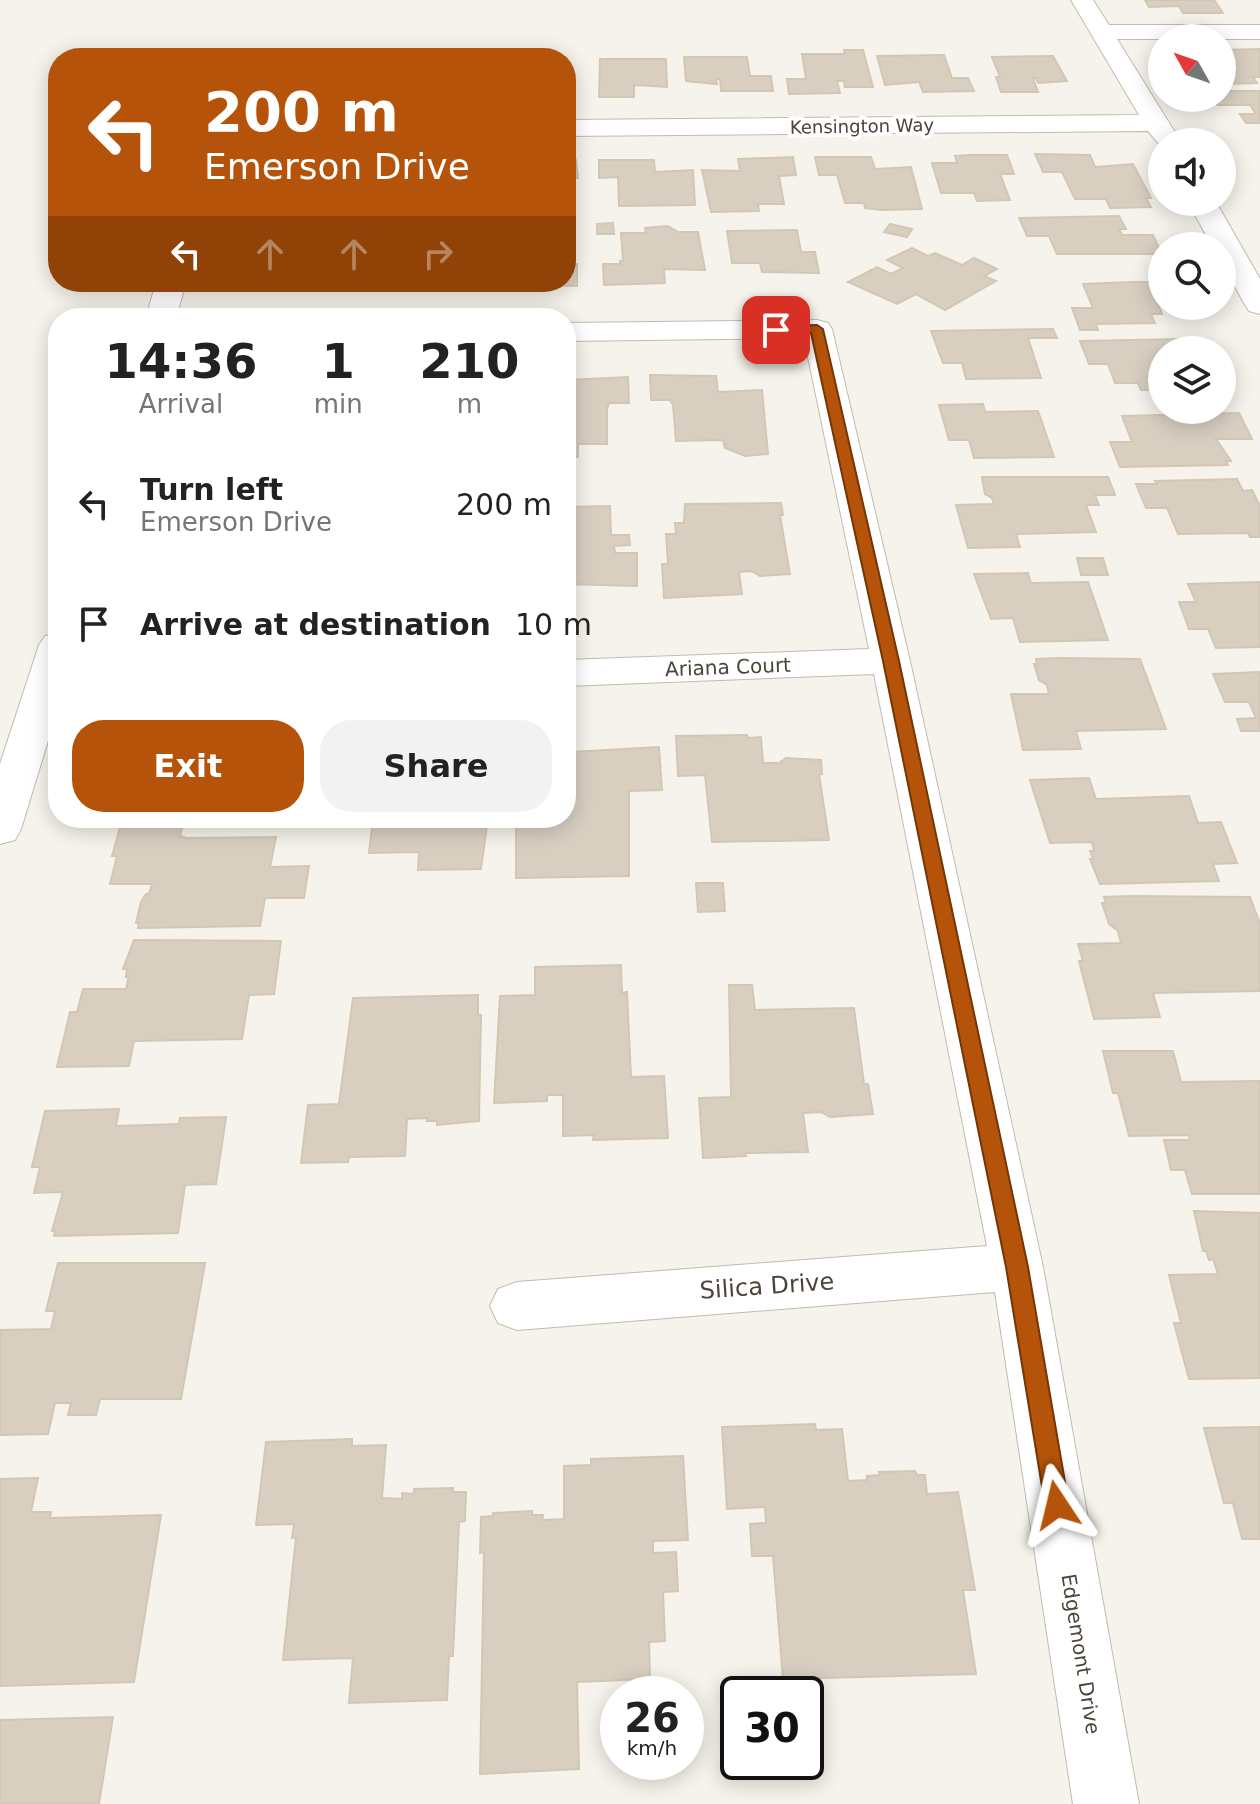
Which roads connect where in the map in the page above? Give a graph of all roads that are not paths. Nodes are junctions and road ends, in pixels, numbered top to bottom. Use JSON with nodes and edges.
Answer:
{"nodes":[{"id":1,"x":1082,"y":0,"type":"edge"},
{"id":2,"x":1100,"y":32,"type":"junction"},
{"id":3,"x":1260,"y":32,"type":"edge"},
{"id":4,"x":576,"y":128,"type":"edge"},
{"id":5,"x":1160,"y":128,"type":"edge"},
{"id":6,"x":1148,"y":132,"type":"edge"},
{"id":7,"x":1210,"y":216,"type":"edge"},
{"id":8,"x":1260,"y":305,"type":"edge"},
{"id":9,"x":576,"y":332,"type":"edge"},
{"id":10,"x":891,"y":661,"type":"junction"},
{"id":11,"x":576,"y":673,"type":"edge"},
{"id":12,"x":48,"y":677,"type":"edge"},
{"id":13,"x":0,"y":829,"type":"edge"},
{"id":14,"x":1017,"y":1267,"type":"junction"},
{"id":15,"x":517,"y":1306,"type":"dead end"},
{"id":16,"x":1106,"y":1804,"type":"edge"}],
"edges":[{"from":1,"to":2,"type":"street"},
{"from":2,"to":3,"type":"street"},
{"from":2,"to":5,"type":"street"},
{"from":4,"to":6,"type":"street","name":"Kensington Way"},
{"from":7,"to":8,"type":"street"},
{"from":9,"to":10,"type":"street","name":"Edgemont Drive"},
{"from":10,"to":11,"type":"street","name":"Ariana Court"},
{"from":10,"to":14,"type":"street","name":"Edgemont Drive"},
{"from":12,"to":13,"type":"street"},
{"from":14,"to":15,"type":"street","name":"Silica Drive"},
{"from":14,"to":16,"type":"street","name":"Edgemont Drive"}]}
